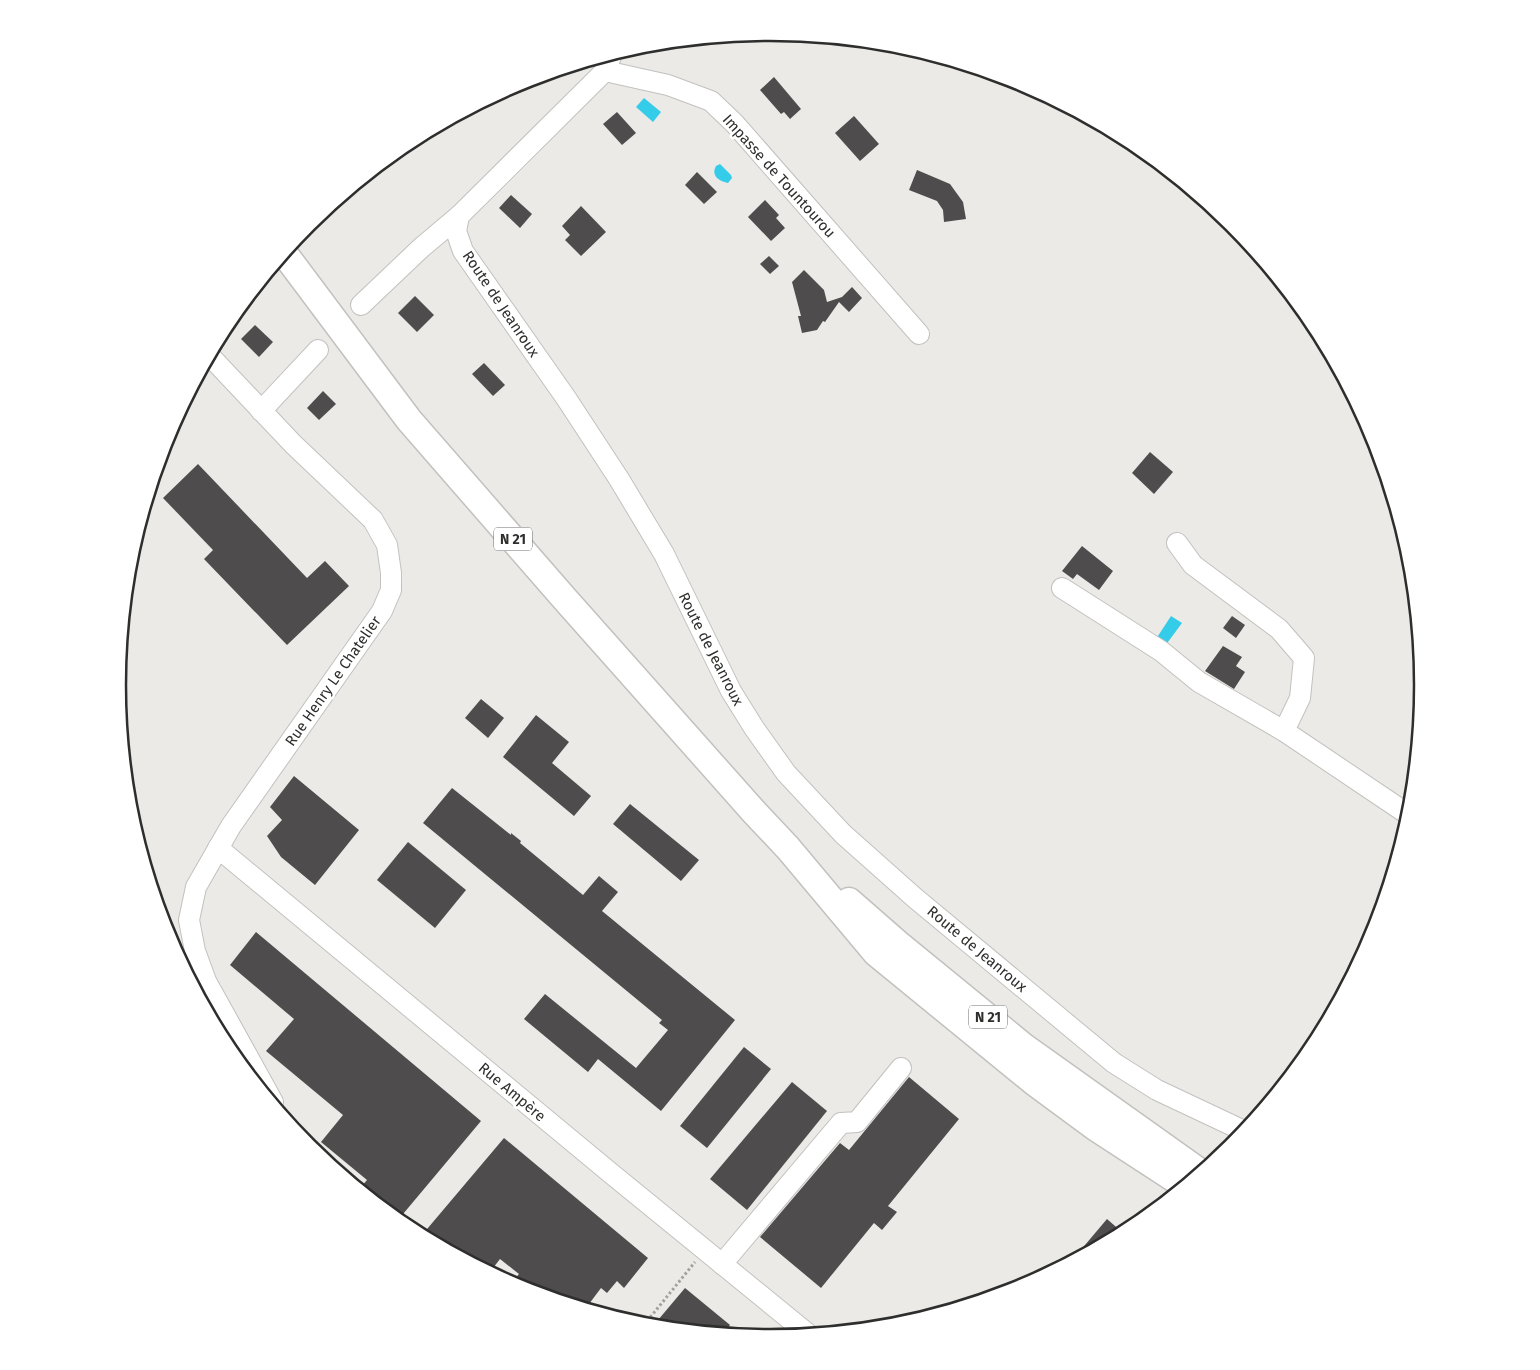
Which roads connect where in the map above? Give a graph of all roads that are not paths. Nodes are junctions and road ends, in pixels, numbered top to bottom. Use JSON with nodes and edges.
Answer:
{"nodes":[{"id":1,"x":608,"y":63,"type":"edge"},
{"id":2,"x":459,"y":216,"type":"junction"},
{"id":3,"x":288,"y":259,"type":"edge"},
{"id":4,"x":361,"y":304,"type":"dead end"},
{"id":5,"x":919,"y":334,"type":"dead end"},
{"id":6,"x":318,"y":350,"type":"dead end"},
{"id":7,"x":214,"y":360,"type":"edge"},
{"id":8,"x":261,"y":411,"type":"junction"},
{"id":9,"x":1177,"y":543,"type":"dead end"},
{"id":10,"x":1062,"y":588,"type":"dead end"},
{"id":11,"x":1284,"y":732,"type":"junction"},
{"id":12,"x":1401,"y":810,"type":"edge"},
{"id":13,"x":218,"y":848,"type":"junction"},
{"id":14,"x":788,"y":848,"type":"junction"},
{"id":15,"x":200,"y":983,"type":"edge"},
{"id":16,"x":235,"y":1043,"type":"edge"},
{"id":17,"x":901,"y":1068,"type":"dead end"},
{"id":18,"x":1096,"y":1127,"type":"junction"},
{"id":19,"x":1237,"y":1128,"type":"edge"},
{"id":20,"x":1195,"y":1168,"type":"edge"},
{"id":21,"x":1179,"y":1182,"type":"edge"},
{"id":22,"x":1171,"y":1188,"type":"edge"},
{"id":23,"x":722,"y":1264,"type":"junction"},
{"id":24,"x":800,"y":1328,"type":"edge"}],
"edges":[{"from":1,"to":2,"type":"street"},
{"from":1,"to":5,"type":"street","name":"Impasse de Tountourou"},
{"from":2,"to":4,"type":"street"},
{"from":2,"to":19,"type":"street","name":"Route de Jeanroux"},
{"from":3,"to":14,"type":"main road","number":"N 21"},
{"from":6,"to":8,"type":"street"},
{"from":7,"to":8,"type":"street","name":"Rue Henry Le Chatelier"},
{"from":8,"to":13,"type":"street","name":"Rue Henry Le Chatelier"},
{"from":9,"to":11,"type":"street"},
{"from":10,"to":11,"type":"street"},
{"from":11,"to":12,"type":"street"},
{"from":13,"to":15,"type":"street","name":"Rue Henry Le Chatelier"},
{"from":13,"to":23,"type":"street","name":"Rue Ampère"},
{"from":14,"to":18,"type":"main road","number":"N 21"},
{"from":14,"to":20,"type":"main road","number":"N 21"},
{"from":15,"to":16,"type":"street","name":"Rue Henry Le Chatelier"},
{"from":17,"to":23,"type":"street"},
{"from":18,"to":21,"type":"main road","number":"N 21"},
{"from":18,"to":22,"type":"street"},
{"from":23,"to":24,"type":"street","name":"Rue Ampère"}]}
